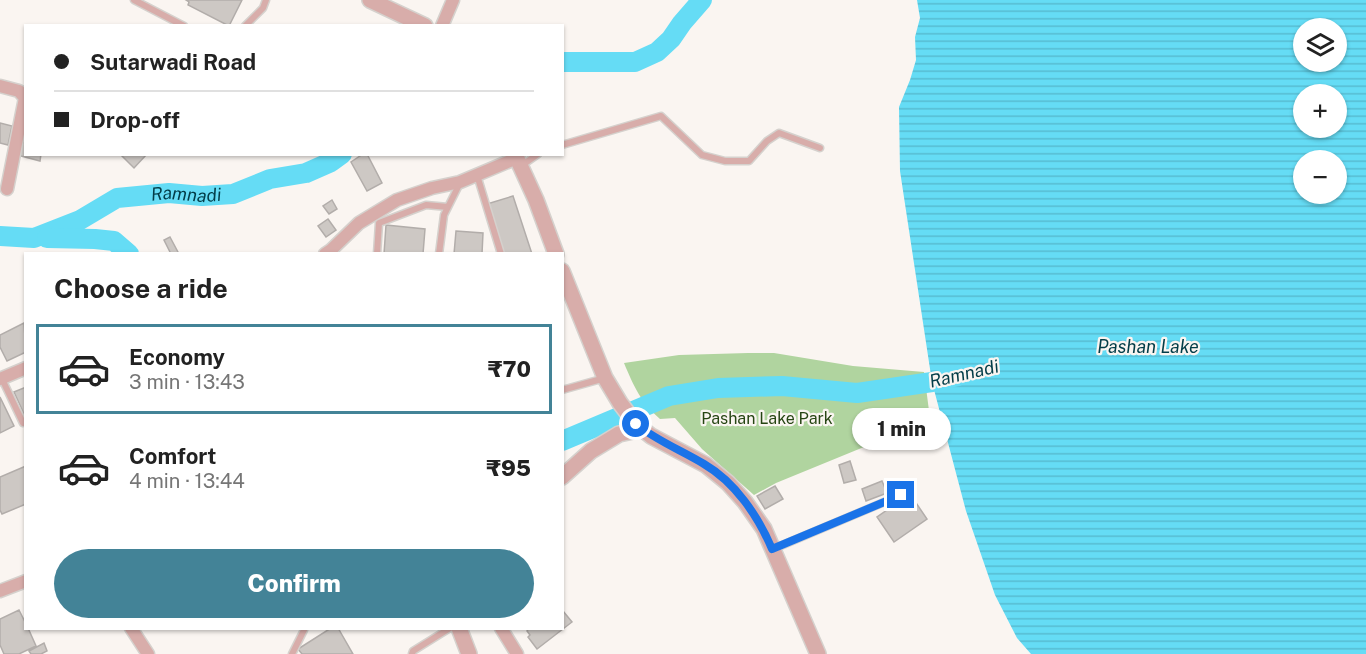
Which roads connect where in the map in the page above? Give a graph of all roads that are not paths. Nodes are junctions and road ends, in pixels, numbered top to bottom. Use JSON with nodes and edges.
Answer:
{"nodes":[{"id":1,"x":134,"y":0,"type":"edge"},
{"id":2,"x":266,"y":0,"type":"edge"},
{"id":3,"x":453,"y":0,"type":"edge"},
{"id":4,"x":376,"y":1,"type":"edge"},
{"id":5,"x":180,"y":24,"type":"edge"},
{"id":6,"x":247,"y":24,"type":"edge"},
{"id":7,"x":420,"y":24,"type":"edge"},
{"id":8,"x":443,"y":24,"type":"edge"},
{"id":9,"x":0,"y":86,"type":"edge"},
{"id":10,"x":24,"y":97,"type":"edge"},
{"id":11,"x":24,"y":103,"type":"edge"},
{"id":12,"x":564,"y":144,"type":"edge"},
{"id":13,"x":820,"y":148,"type":"dead end"},
{"id":14,"x":517,"y":159,"type":"edge"},
{"id":15,"x":477,"y":175,"type":"junction"},
{"id":16,"x":460,"y":182,"type":"junction"},
{"id":17,"x":7,"y":189,"type":"dead end"},
{"id":18,"x":448,"y":207,"type":"junction"},
{"id":19,"x":329,"y":252,"type":"edge"},
{"id":20,"x":377,"y":252,"type":"edge"},
{"id":21,"x":439,"y":252,"type":"edge"},
{"id":22,"x":500,"y":252,"type":"edge"},
{"id":23,"x":554,"y":252,"type":"edge"},
{"id":24,"x":564,"y":276,"type":"edge"},
{"id":25,"x":24,"y":369,"type":"edge"},
{"id":26,"x":1,"y":378,"type":"edge"},
{"id":27,"x":605,"y":378,"type":"junction"},
{"id":28,"x":564,"y":389,"type":"edge"},
{"id":29,"x":22,"y":423,"type":"dead end"},
{"id":30,"x":639,"y":426,"type":"junction"},
{"id":31,"x":564,"y":475,"type":"edge"},
{"id":32,"x":901,"y":495,"type":"dead end"},
{"id":33,"x":772,"y":549,"type":"junction"},
{"id":34,"x":24,"y":582,"type":"edge"},
{"id":35,"x":0,"y":591,"type":"edge"},
{"id":36,"x":132,"y":630,"type":"edge"},
{"id":37,"x":304,"y":630,"type":"dead end"},
{"id":38,"x":447,"y":630,"type":"edge"},
{"id":39,"x":460,"y":630,"type":"edge"},
{"id":40,"x":502,"y":630,"type":"edge"},
{"id":41,"x":148,"y":654,"type":"edge"},
{"id":42,"x":292,"y":654,"type":"edge"},
{"id":43,"x":412,"y":654,"type":"edge"},
{"id":44,"x":469,"y":654,"type":"edge"},
{"id":45,"x":518,"y":654,"type":"edge"},
{"id":46,"x":818,"y":654,"type":"edge"}],
"edges":[{"from":1,"to":5,"type":"lane"},
{"from":2,"to":6,"type":"lane"},
{"from":3,"to":8,"type":"street"},
{"from":4,"to":7,"type":"street"},
{"from":9,"to":10,"type":"street"},
{"from":11,"to":17,"type":"street"},
{"from":12,"to":13,"type":"lane"},
{"from":14,"to":15,"type":"street"},
{"from":14,"to":23,"type":"street"},
{"from":15,"to":16,"type":"street"},
{"from":15,"to":22,"type":"lane"},
{"from":16,"to":18,"type":"lane"},
{"from":16,"to":19,"type":"street"},
{"from":18,"to":20,"type":"lane"},
{"from":18,"to":21,"type":"lane"},
{"from":24,"to":27,"type":"street"},
{"from":25,"to":26,"type":"street"},
{"from":26,"to":29,"type":"lane"},
{"from":27,"to":28,"type":"lane"},
{"from":27,"to":30,"type":"street"},
{"from":30,"to":31,"type":"street"},
{"from":30,"to":33,"type":"street"},
{"from":32,"to":33,"type":"lane"},
{"from":33,"to":46,"type":"street"},
{"from":34,"to":35,"type":"street"},
{"from":36,"to":41,"type":"street"},
{"from":37,"to":42,"type":"lane"},
{"from":38,"to":43,"type":"lane"},
{"from":39,"to":44,"type":"street"},
{"from":40,"to":45,"type":"street"}]}
